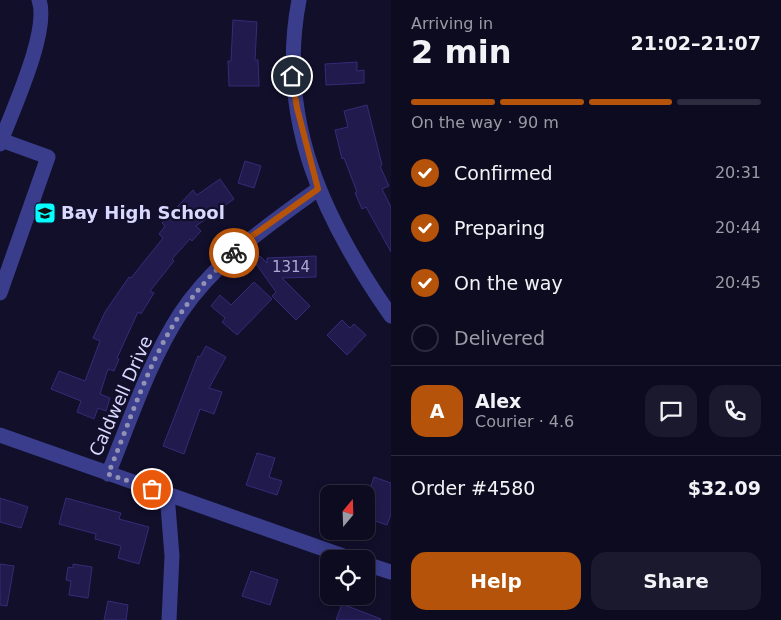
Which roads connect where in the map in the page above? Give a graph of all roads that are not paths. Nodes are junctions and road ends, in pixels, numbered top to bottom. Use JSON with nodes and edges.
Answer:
{"nodes":[{"id":1,"x":39,"y":0,"type":"edge"},
{"id":2,"x":299,"y":0,"type":"edge"},
{"id":3,"x":1,"y":142,"type":"edge"},
{"id":4,"x":318,"y":189,"type":"junction"},
{"id":5,"x":0,"y":293,"type":"edge"},
{"id":6,"x":391,"y":316,"type":"edge"},
{"id":7,"x":0,"y":435,"type":"edge"},
{"id":8,"x":108,"y":474,"type":"junction"},
{"id":9,"x":167,"y":494,"type":"junction"},
{"id":10,"x":326,"y":550,"type":"edge"},
{"id":11,"x":375,"y":567,"type":"edge"},
{"id":12,"x":391,"y":572,"type":"edge"},
{"id":13,"x":169,"y":620,"type":"edge"}],
"edges":[{"from":1,"to":3,"type":"street"},
{"from":2,"to":4,"type":"street"},
{"from":3,"to":5,"type":"street"},
{"from":4,"to":6,"type":"street"},
{"from":4,"to":8,"type":"street","name":"Caldwell Drive"},
{"from":7,"to":8,"type":"street"},
{"from":8,"to":9,"type":"street"},
{"from":9,"to":10,"type":"street"},
{"from":9,"to":13,"type":"street"},
{"from":11,"to":12,"type":"street"}]}
